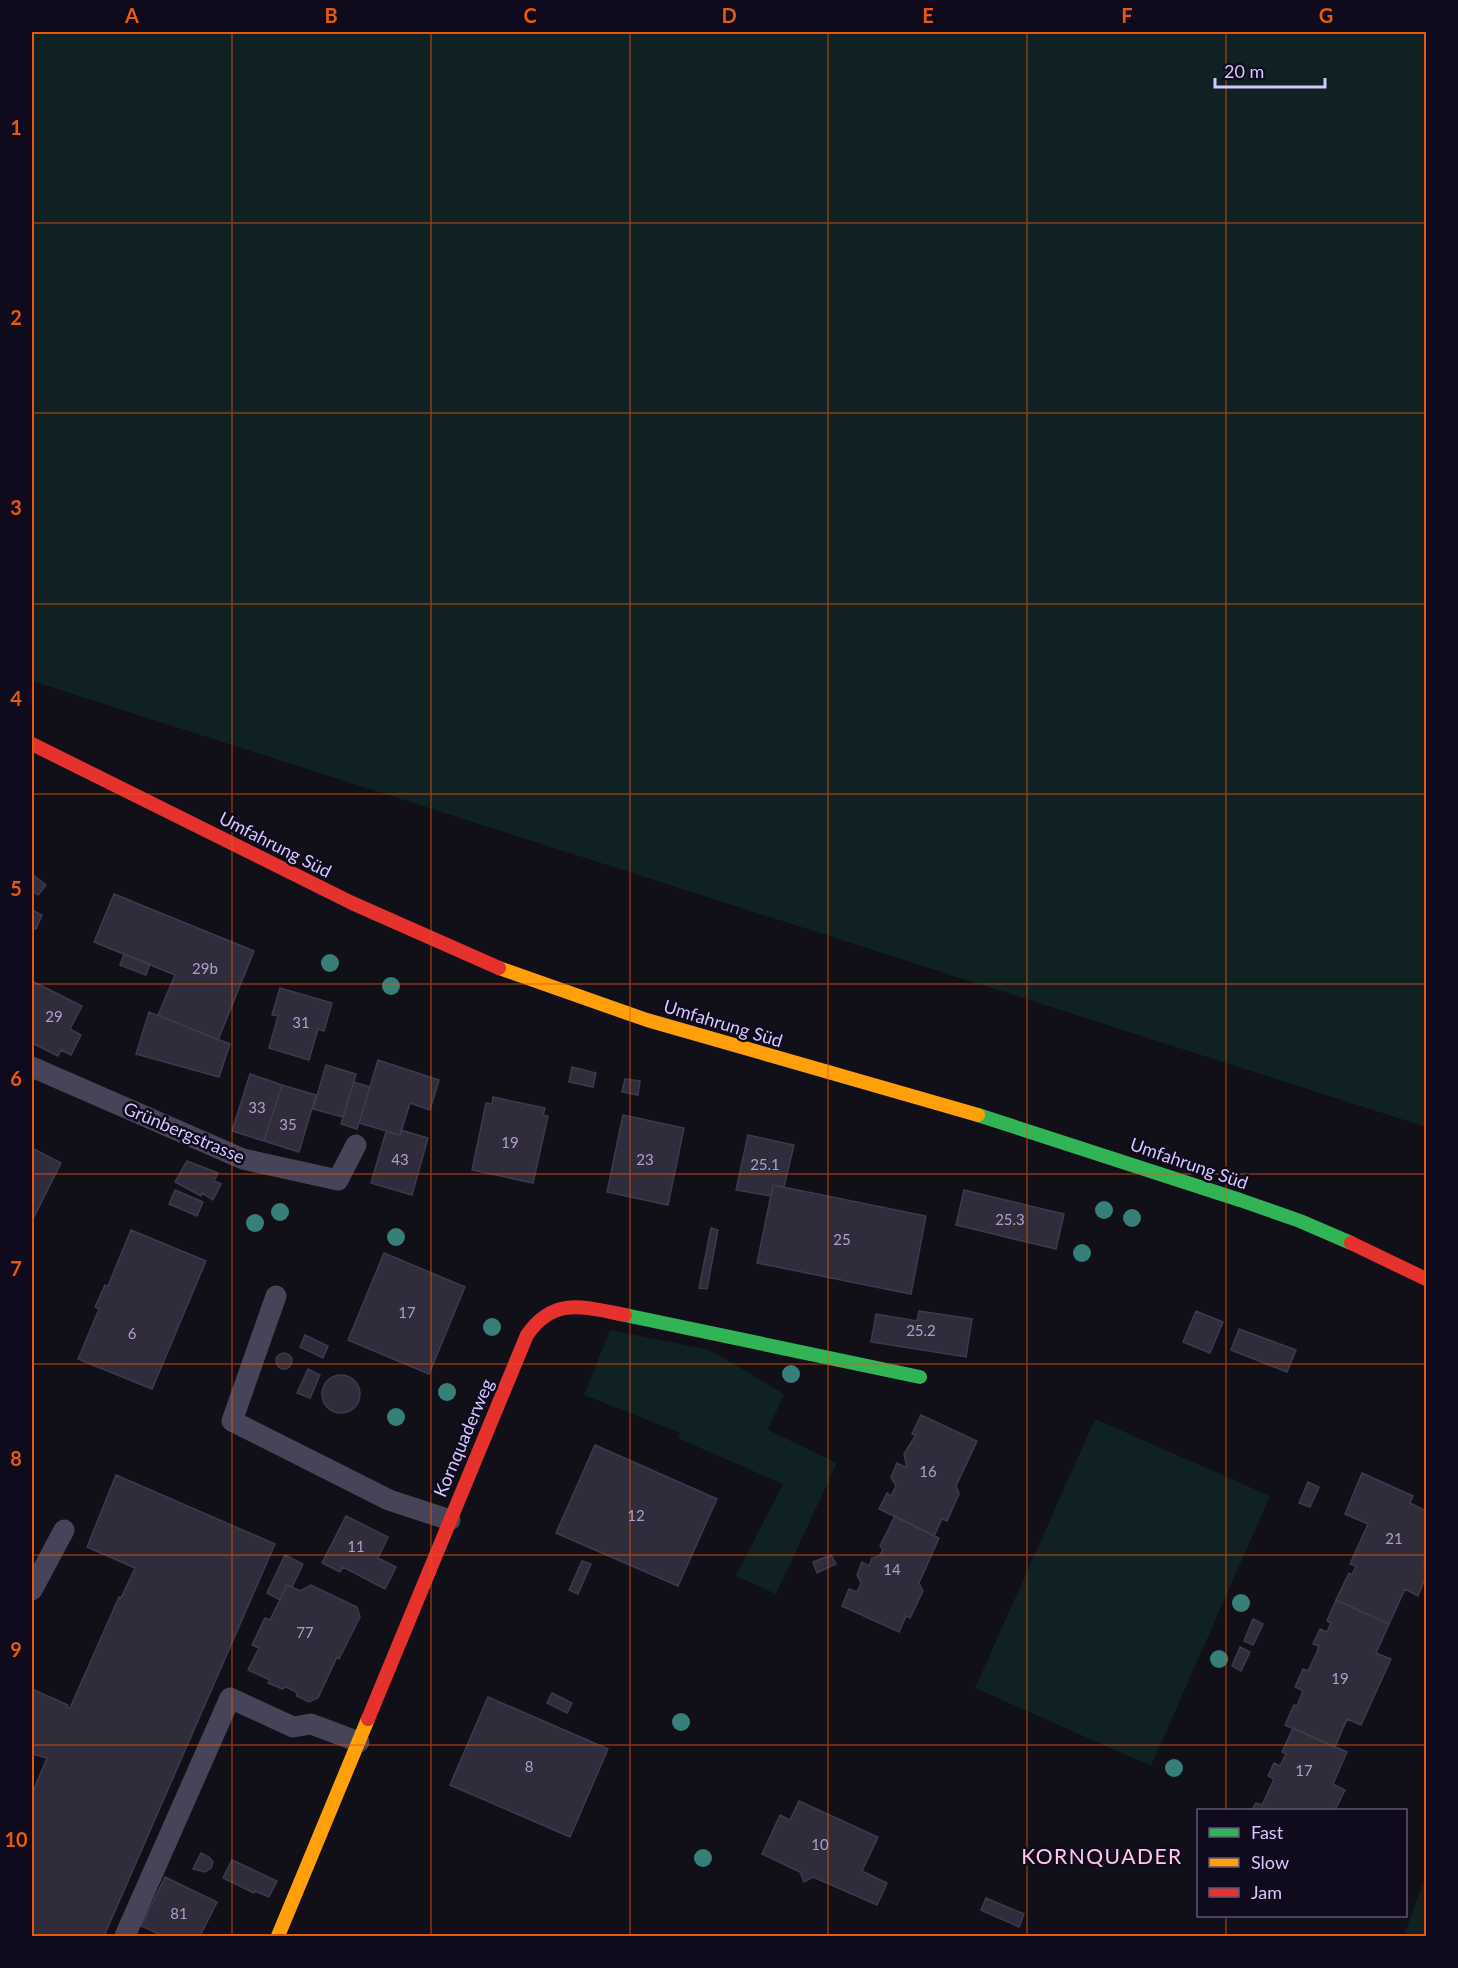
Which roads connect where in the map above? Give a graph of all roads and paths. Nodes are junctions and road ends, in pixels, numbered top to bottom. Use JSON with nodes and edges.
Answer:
{"nodes":[{"id":1,"x":32,"y":744,"type":"edge"},
{"id":2,"x":32,"y":1067,"type":"edge"},
{"id":3,"x":356,"y":1144,"type":"dead end"},
{"id":4,"x":1426,"y":1279,"type":"edge"},
{"id":5,"x":276,"y":1296,"type":"dead end"},
{"id":6,"x":920,"y":1377,"type":"dead end"},
{"id":7,"x":450,"y":1520,"type":"junction"},
{"id":8,"x":64,"y":1530,"type":"dead end"},
{"id":9,"x":32,"y":1590,"type":"edge"},
{"id":10,"x":359,"y":1742,"type":"junction"},
{"id":11,"x":125,"y":1936,"type":"edge"},
{"id":12,"x":278,"y":1936,"type":"edge"}],
"edges":[{"from":1,"to":4,"type":"main road","name":"Umfahrung Süd"},
{"from":2,"to":3,"type":"lane","name":"Grünbergstrasse"},
{"from":5,"to":7,"type":"lane"},
{"from":6,"to":7,"type":"main road","name":"Kornquaderweg"},
{"from":7,"to":10,"type":"main road","name":"Kornquaderweg"},
{"from":8,"to":9,"type":"lane"},
{"from":10,"to":11,"type":"lane"},
{"from":10,"to":12,"type":"main road","name":"Kornquaderweg"}]}
